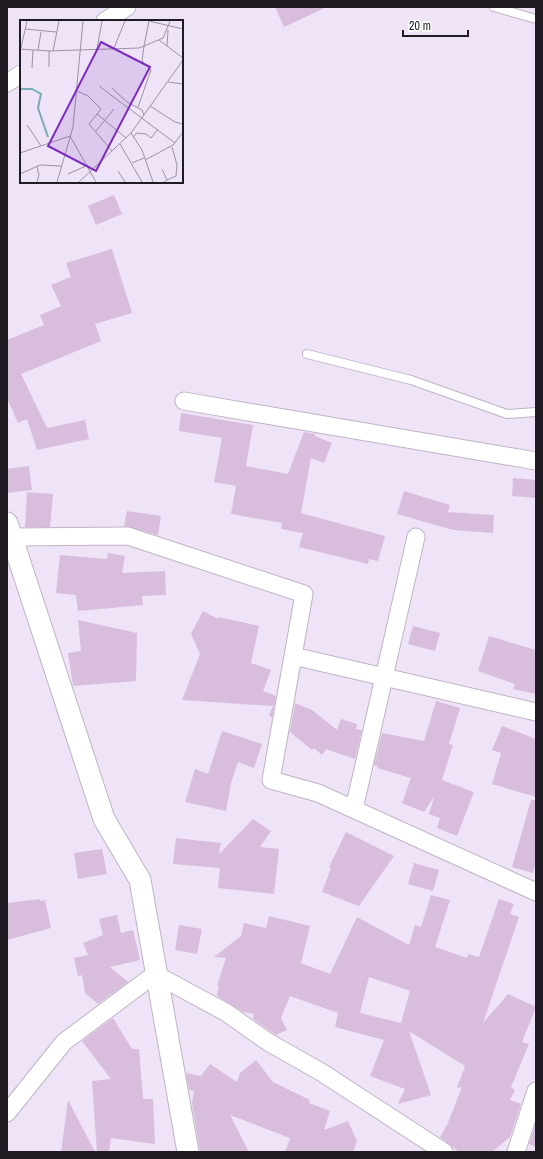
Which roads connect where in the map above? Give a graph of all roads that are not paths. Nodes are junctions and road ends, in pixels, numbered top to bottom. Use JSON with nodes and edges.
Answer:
{"nodes":[{"id":1,"x":127,"y":7,"type":"edge"},
{"id":2,"x":494,"y":7,"type":"edge"},
{"id":3,"x":536,"y":19,"type":"edge"},
{"id":4,"x":107,"y":20,"type":"edge"},
{"id":5,"x":20,"y":75,"type":"edge"},
{"id":6,"x":7,"y":83,"type":"edge"},
{"id":7,"x":307,"y":354,"type":"dead end"},
{"id":8,"x":184,"y":401,"type":"dead end"},
{"id":9,"x":536,"y":412,"type":"edge"},
{"id":10,"x":536,"y":461,"type":"edge"},
{"id":11,"x":10,"y":530,"type":"edge"},
{"id":12,"x":416,"y":537,"type":"dead end"},
{"id":13,"x":293,"y":656,"type":"junction"},
{"id":14,"x":384,"y":677,"type":"junction"},
{"id":15,"x":536,"y":712,"type":"edge"},
{"id":16,"x":354,"y":809,"type":"junction"},
{"id":17,"x":536,"y":892,"type":"edge"},
{"id":18,"x":155,"y":974,"type":"junction"},
{"id":19,"x":536,"y":1091,"type":"edge"},
{"id":20,"x":7,"y":1113,"type":"edge"},
{"id":21,"x":440,"y":1151,"type":"edge"},
{"id":22,"x":188,"y":1152,"type":"edge"},
{"id":23,"x":516,"y":1152,"type":"edge"}],
"edges":[{"from":1,"to":4,"type":"street"},
{"from":2,"to":3,"type":"lane"},
{"from":5,"to":6,"type":"street"},
{"from":7,"to":9,"type":"lane"},
{"from":8,"to":10,"type":"street"},
{"from":11,"to":13,"type":"street"},
{"from":11,"to":18,"type":"street"},
{"from":12,"to":14,"type":"street"},
{"from":13,"to":14,"type":"street"},
{"from":13,"to":16,"type":"street"},
{"from":14,"to":15,"type":"street"},
{"from":14,"to":16,"type":"street"},
{"from":16,"to":17,"type":"street"},
{"from":18,"to":20,"type":"street"},
{"from":18,"to":21,"type":"street"},
{"from":18,"to":22,"type":"street"},
{"from":19,"to":23,"type":"street"}]}
